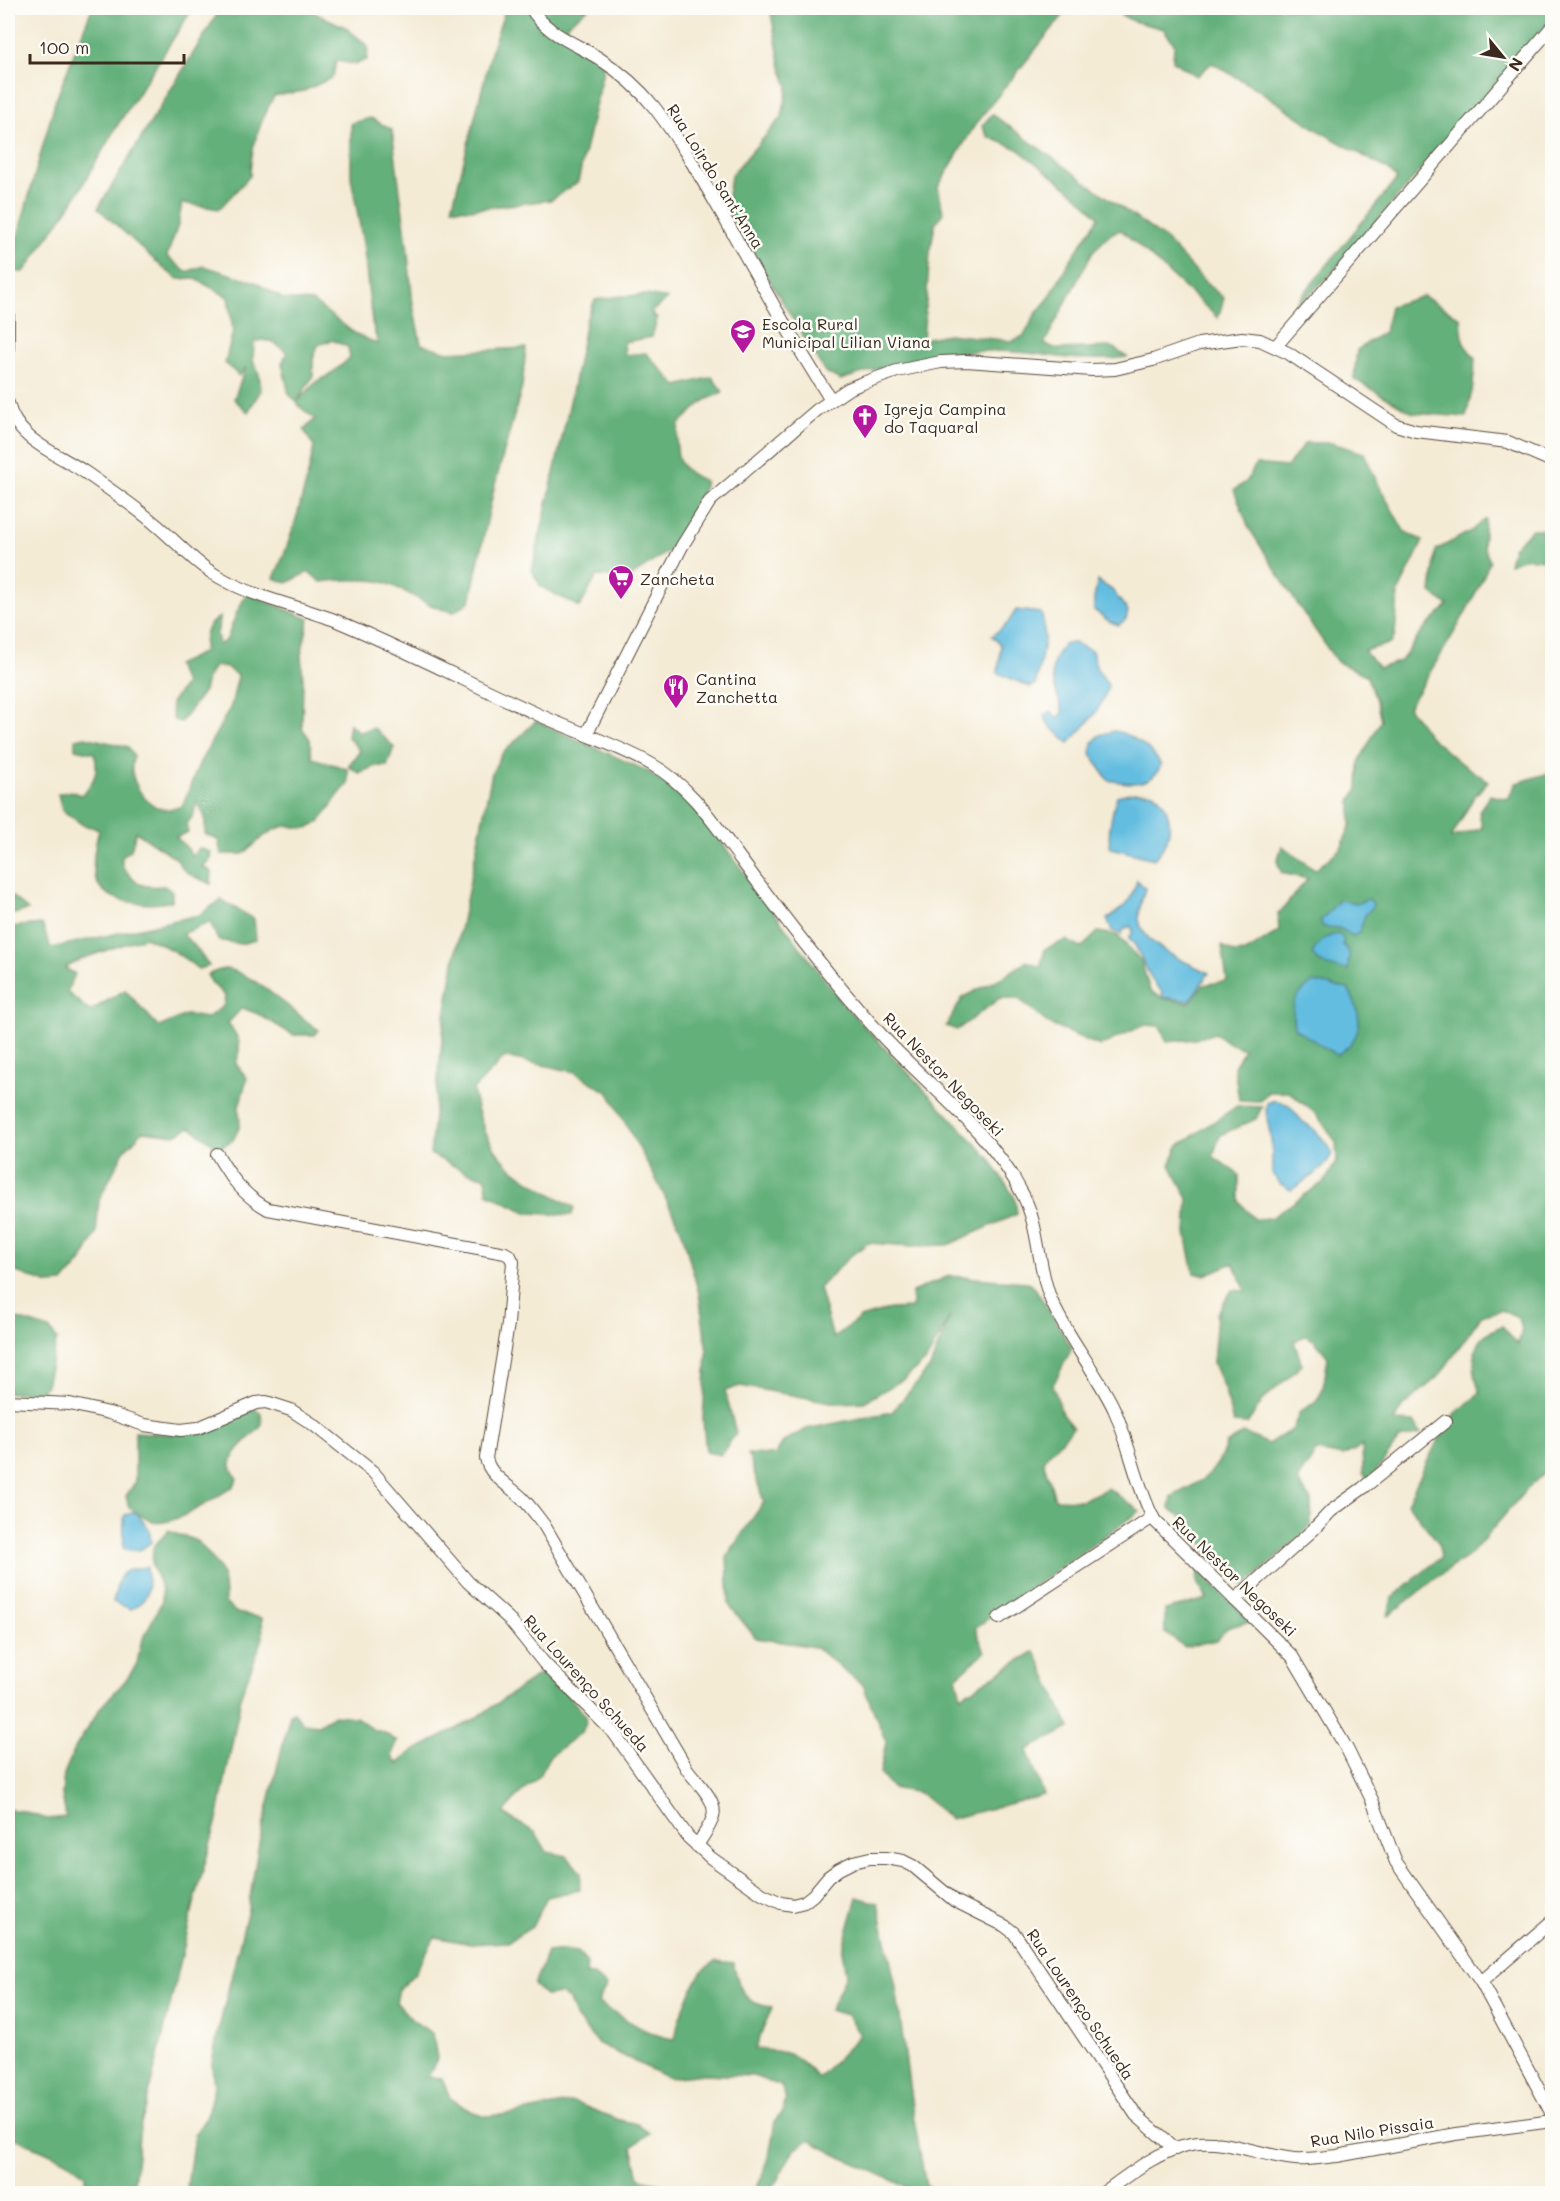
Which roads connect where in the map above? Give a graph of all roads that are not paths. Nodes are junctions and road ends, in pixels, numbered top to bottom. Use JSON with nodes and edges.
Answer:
{"nodes":[{"id":1,"x":531,"y":8,"type":"edge"},
{"id":2,"x":1552,"y":27,"type":"edge"},
{"id":3,"x":8,"y":314,"type":"edge"},
{"id":4,"x":1276,"y":346,"type":"junction"},
{"id":5,"x":8,"y":349,"type":"edge"},
{"id":6,"x":831,"y":400,"type":"junction"},
{"id":7,"x":8,"y":403,"type":"edge"},
{"id":8,"x":1552,"y":461,"type":"edge"},
{"id":9,"x":586,"y":735,"type":"junction"},
{"id":10,"x":217,"y":1154,"type":"dead end"},
{"id":11,"x":8,"y":1401,"type":"edge"},
{"id":12,"x":1446,"y":1421,"type":"dead end"},
{"id":13,"x":1153,"y":1518,"type":"junction"},
{"id":14,"x":1235,"y":1600,"type":"junction"},
{"id":15,"x":999,"y":1618,"type":"dead end"},
{"id":16,"x":697,"y":1846,"type":"junction"},
{"id":17,"x":1552,"y":1921,"type":"edge"},
{"id":18,"x":1482,"y":1983,"type":"junction"},
{"id":19,"x":1552,"y":2115,"type":"edge"},
{"id":20,"x":1552,"y":2121,"type":"edge"},
{"id":21,"x":1175,"y":2149,"type":"junction"},
{"id":22,"x":1102,"y":2193,"type":"edge"}],
"edges":[{"from":1,"to":6,"type":"street","name":"Rua Loirdo Sant'Anna"},
{"from":2,"to":4,"type":"street"},
{"from":3,"to":5,"type":"street"},
{"from":4,"to":6,"type":"street"},
{"from":4,"to":8,"type":"street"},
{"from":6,"to":9,"type":"street"},
{"from":7,"to":9,"type":"street","name":"Rua Nestor Negoseki"},
{"from":9,"to":13,"type":"street","name":"Rua Nestor Negoseki"},
{"from":10,"to":16,"type":"street"},
{"from":11,"to":16,"type":"street","name":"Rua Lourenço Schueda"},
{"from":12,"to":14,"type":"street"},
{"from":13,"to":14,"type":"street","name":"Rua Nestor Negoseki"},
{"from":13,"to":15,"type":"street"},
{"from":14,"to":18,"type":"street","name":"Rua Nestor Negoseki"},
{"from":16,"to":21,"type":"street","name":"Rua Lourenço Schueda"},
{"from":17,"to":18,"type":"street"},
{"from":18,"to":19,"type":"street","name":"Rua Nestor Negoseki"},
{"from":20,"to":21,"type":"street","name":"Rua Nilo Pissaia"},
{"from":21,"to":22,"type":"street","name":"Rua Nilo Pissaia"}]}
